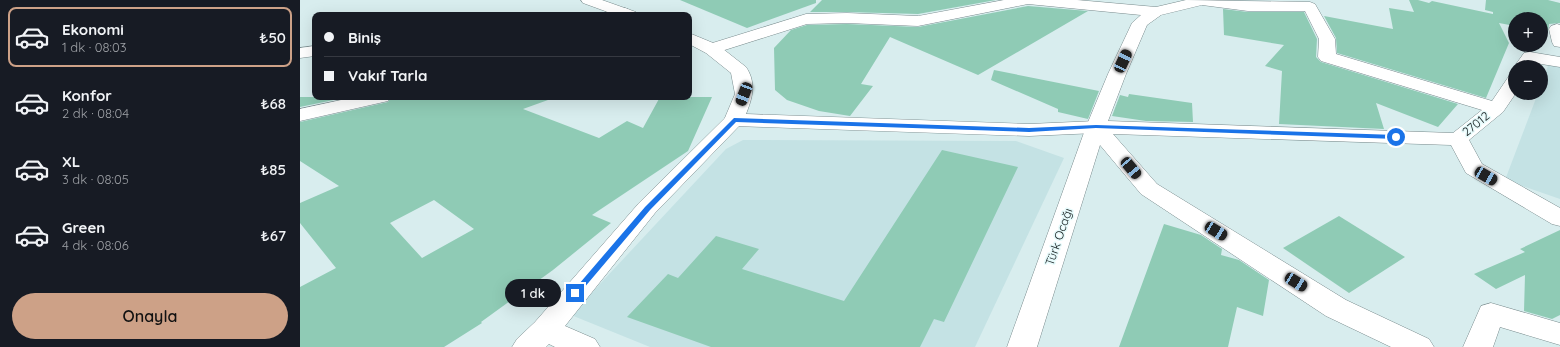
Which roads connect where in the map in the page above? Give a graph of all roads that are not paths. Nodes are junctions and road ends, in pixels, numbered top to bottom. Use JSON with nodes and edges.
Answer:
{"nodes":[{"id":1,"x":588,"y":0,"type":"edge"},
{"id":2,"x":1028,"y":0,"type":"edge"},
{"id":3,"x":1202,"y":0,"type":"edge"},
{"id":4,"x":622,"y":12,"type":"edge"},
{"id":5,"x":1156,"y":12,"type":"junction"},
{"id":6,"x":692,"y":39,"type":"edge"},
{"id":7,"x":712,"y":49,"type":"junction"},
{"id":8,"x":312,"y":51,"type":"edge"},
{"id":9,"x":300,"y":53,"type":"edge"},
{"id":10,"x":1548,"y":62,"type":"edge"},
{"id":11,"x":1560,"y":62,"type":"edge"},
{"id":12,"x":1508,"y":90,"type":"edge"},
{"id":13,"x":368,"y":100,"type":"edge"},
{"id":14,"x":1496,"y":108,"type":"junction"},
{"id":15,"x":300,"y":115,"type":"edge"},
{"id":16,"x":734,"y":120,"type":"junction"},
{"id":17,"x":1096,"y":127,"type":"junction"},
{"id":18,"x":1458,"y":139,"type":"junction"},
{"id":19,"x":1560,"y":218,"type":"edge"},
{"id":20,"x":1560,"y":334,"type":"edge"},
{"id":21,"x":536,"y":338,"type":"edge"},
{"id":22,"x":585,"y":347,"type":"edge"},
{"id":23,"x":1022,"y":347,"type":"edge"},
{"id":24,"x":1419,"y":347,"type":"edge"},
{"id":25,"x":1478,"y":347,"type":"edge"}],
"edges":[{"from":1,"to":4,"type":"street"},
{"from":2,"to":5,"type":"street"},
{"from":2,"to":7,"type":"street"},
{"from":3,"to":5,"type":"street"},
{"from":3,"to":14,"type":"street"},
{"from":5,"to":17,"type":"street","name":"Türk Ocağı"},
{"from":6,"to":7,"type":"street"},
{"from":7,"to":16,"type":"street"},
{"from":8,"to":9,"type":"street"},
{"from":10,"to":11,"type":"street"},
{"from":12,"to":14,"type":"street","name":"27012"},
{"from":13,"to":15,"type":"street"},
{"from":14,"to":18,"type":"street","name":"27012"},
{"from":16,"to":17,"type":"street"},
{"from":16,"to":21,"type":"street"},
{"from":17,"to":18,"type":"street"},
{"from":17,"to":23,"type":"street","name":"Türk Ocağı"},
{"from":17,"to":24,"type":"street"},
{"from":18,"to":19,"type":"street","name":"27012"},
{"from":20,"to":25,"type":"street"},
{"from":21,"to":22,"type":"street"}]}
